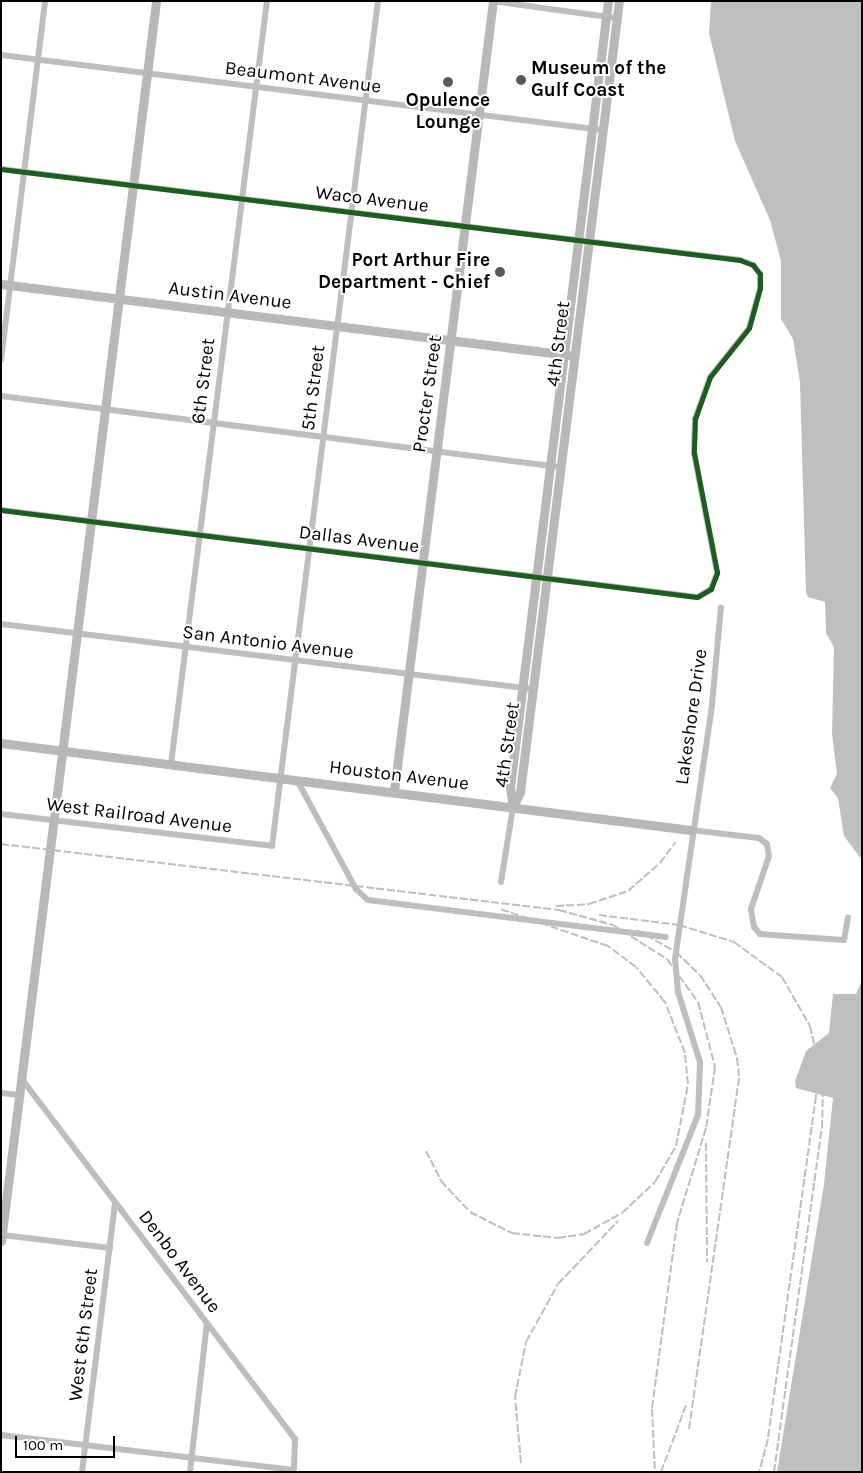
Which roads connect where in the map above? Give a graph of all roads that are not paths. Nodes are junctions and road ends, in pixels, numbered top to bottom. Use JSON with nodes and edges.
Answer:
{"nodes":[{"id":1,"x":45,"y":1,"type":"edge"},
{"id":2,"x":156,"y":1,"type":"edge"},
{"id":3,"x":267,"y":1,"type":"edge"},
{"id":4,"x":378,"y":1,"type":"edge"},
{"id":5,"x":493,"y":1,"type":"edge"},
{"id":6,"x":608,"y":1,"type":"edge"},
{"id":7,"x":619,"y":1,"type":"edge"},
{"id":8,"x":605,"y":16,"type":"junction"},
{"id":9,"x":616,"y":18,"type":"junction"},
{"id":10,"x":1,"y":55,"type":"edge"},
{"id":11,"x":38,"y":60,"type":"junction"},
{"id":12,"x":146,"y":74,"type":"junction"},
{"id":13,"x":256,"y":87,"type":"junction"},
{"id":14,"x":365,"y":101,"type":"junction"},
{"id":15,"x":480,"y":116,"type":"junction"},
{"id":16,"x":591,"y":129,"type":"junction"},
{"id":17,"x":602,"y":130,"type":"junction"},
{"id":18,"x":1,"y":169,"type":"edge"},
{"id":19,"x":24,"y":172,"type":"junction"},
{"id":20,"x":133,"y":184,"type":"junction"},
{"id":21,"x":242,"y":199,"type":"junction"},
{"id":22,"x":351,"y":212,"type":"junction"},
{"id":23,"x":466,"y":227,"type":"junction"},
{"id":24,"x":583,"y":242,"type":"junction"},
{"id":25,"x":6,"y":284,"type":"edge"},
{"id":26,"x":118,"y":298,"type":"junction"},
{"id":27,"x":228,"y":312,"type":"junction"},
{"id":28,"x":337,"y":325,"type":"junction"},
{"id":29,"x":452,"y":340,"type":"junction"},
{"id":30,"x":570,"y":355,"type":"junction"},
{"id":31,"x":1,"y":360,"type":"edge"},
{"id":32,"x":1,"y":396,"type":"edge"},
{"id":33,"x":105,"y":408,"type":"junction"},
{"id":34,"x":214,"y":423,"type":"junction"},
{"id":35,"x":323,"y":437,"type":"junction"},
{"id":36,"x":436,"y":452,"type":"junction"},
{"id":37,"x":555,"y":466,"type":"junction"},
{"id":38,"x":1,"y":510,"type":"edge"},
{"id":39,"x":91,"y":521,"type":"junction"},
{"id":40,"x":200,"y":535,"type":"junction"},
{"id":41,"x":309,"y":549,"type":"junction"},
{"id":42,"x":424,"y":563,"type":"junction"},
{"id":43,"x":536,"y":578,"type":"junction"},
{"id":44,"x":546,"y":580,"type":"junction"},
{"id":45,"x":711,"y":589,"type":"joint"},
{"id":46,"x":721,"y":607,"type":"dead end"},
{"id":47,"x":1,"y":624,"type":"edge"},
{"id":48,"x":77,"y":634,"type":"junction"},
{"id":49,"x":186,"y":648,"type":"junction"},
{"id":50,"x":295,"y":661,"type":"junction"},
{"id":51,"x":410,"y":676,"type":"junction"},
{"id":52,"x":522,"y":688,"type":"junction"},
{"id":53,"x":532,"y":689,"type":"junction"},
{"id":54,"x":1,"y":743,"type":"edge"},
{"id":55,"x":63,"y":751,"type":"junction"},
{"id":56,"x":172,"y":764,"type":"junction"},
{"id":57,"x":281,"y":778,"type":"junction"},
{"id":58,"x":297,"y":780,"type":"junction"},
{"id":59,"x":394,"y":791,"type":"junction"},
{"id":60,"x":513,"y":807,"type":"junction"},
{"id":61,"x":1,"y":814,"type":"edge"},
{"id":62,"x":54,"y":821,"type":"junction"},
{"id":63,"x":691,"y":830,"type":"junction"},
{"id":64,"x":272,"y":846,"type":"joint"},
{"id":65,"x":501,"y":882,"type":"dead end"},
{"id":66,"x":848,"y":917,"type":"dead end"},
{"id":67,"x":666,"y":937,"type":"dead end"},
{"id":68,"x":21,"y":1078,"type":"junction"},
{"id":69,"x":1,"y":1093,"type":"edge"},
{"id":70,"x":19,"y":1095,"type":"junction"},
{"id":71,"x":115,"y":1203,"type":"junction"},
{"id":72,"x":3,"y":1207,"type":"edge"},
{"id":73,"x":2,"y":1238,"type":"edge"},
{"id":74,"x":647,"y":1243,"type":"dead end"},
{"id":75,"x":110,"y":1248,"type":"junction"},
{"id":76,"x":207,"y":1324,"type":"junction"},
{"id":77,"x":1,"y":1435,"type":"edge"},
{"id":78,"x":85,"y":1445,"type":"junction"},
{"id":79,"x":192,"y":1458,"type":"junction"},
{"id":80,"x":294,"y":1471,"type":"edge"},
{"id":81,"x":82,"y":1472,"type":"edge"},
{"id":82,"x":190,"y":1472,"type":"edge"}],
"edges":[{"from":1,"to":11,"type":"street"},
{"from":2,"to":12,"type":"street"},
{"from":3,"to":13,"type":"street","name":"6th Street"},
{"from":4,"to":14,"type":"street","name":"5th Street"},
{"from":5,"to":8,"type":"street"},
{"from":5,"to":15,"type":"street","name":"Procter Street"},
{"from":6,"to":8,"type":"street","name":"4th Street"},
{"from":7,"to":9,"type":"street","name":"4th Street"},
{"from":8,"to":9,"type":"street"},
{"from":8,"to":16,"type":"street","name":"4th Street"},
{"from":9,"to":17,"type":"street","name":"4th Street"},
{"from":10,"to":11,"type":"street","name":"Beaumont Avenue"},
{"from":11,"to":12,"type":"street","name":"Beaumont Avenue"},
{"from":11,"to":19,"type":"street"},
{"from":12,"to":13,"type":"street","name":"Beaumont Avenue"},
{"from":12,"to":20,"type":"street"},
{"from":13,"to":14,"type":"street","name":"Beaumont Avenue"},
{"from":13,"to":21,"type":"street","name":"6th Street"},
{"from":14,"to":15,"type":"street","name":"Beaumont Avenue"},
{"from":14,"to":22,"type":"street","name":"5th Street"},
{"from":15,"to":16,"type":"street","name":"Beaumont Avenue"},
{"from":15,"to":23,"type":"street","name":"Procter Street"},
{"from":16,"to":17,"type":"street","name":"Beaumont Avenue"},
{"from":16,"to":24,"type":"street","name":"4th Street"},
{"from":17,"to":24,"type":"street","name":"4th Street"},
{"from":18,"to":19,"type":"street","name":"Waco Avenue"},
{"from":19,"to":20,"type":"street","name":"Waco Avenue"},
{"from":19,"to":25,"type":"street"},
{"from":20,"to":21,"type":"street","name":"Waco Avenue"},
{"from":20,"to":26,"type":"street"},
{"from":21,"to":22,"type":"street","name":"Waco Avenue"},
{"from":21,"to":27,"type":"street","name":"6th Street"},
{"from":22,"to":23,"type":"street","name":"Waco Avenue"},
{"from":22,"to":28,"type":"street","name":"5th Street"},
{"from":23,"to":24,"type":"street","name":"Waco Avenue"},
{"from":23,"to":29,"type":"street","name":"Procter Street"},
{"from":24,"to":30,"type":"street","name":"4th Street"},
{"from":24,"to":45,"type":"street","name":"Waco Avenue"},
{"from":25,"to":26,"type":"street","name":"Austin Avenue"},
{"from":25,"to":31,"type":"street"},
{"from":26,"to":27,"type":"street","name":"Austin Avenue"},
{"from":26,"to":33,"type":"street"},
{"from":27,"to":28,"type":"street","name":"Austin Avenue"},
{"from":27,"to":34,"type":"street","name":"6th Street"},
{"from":28,"to":29,"type":"street","name":"Austin Avenue"},
{"from":28,"to":35,"type":"street","name":"5th Street"},
{"from":29,"to":30,"type":"street","name":"Austin Avenue"},
{"from":29,"to":36,"type":"street","name":"Procter Street"},
{"from":30,"to":37,"type":"street","name":"4th Street"},
{"from":32,"to":33,"type":"street"},
{"from":33,"to":34,"type":"street"},
{"from":33,"to":39,"type":"street"},
{"from":34,"to":35,"type":"street"},
{"from":34,"to":40,"type":"street","name":"6th Street"},
{"from":35,"to":36,"type":"street"},
{"from":35,"to":41,"type":"street","name":"5th Street"},
{"from":36,"to":37,"type":"street"},
{"from":36,"to":42,"type":"street","name":"Procter Street"},
{"from":37,"to":43,"type":"street","name":"4th Street"},
{"from":37,"to":44,"type":"street","name":"4th Street"},
{"from":38,"to":39,"type":"street","name":"Dallas Avenue"},
{"from":39,"to":40,"type":"street","name":"Dallas Avenue"},
{"from":39,"to":48,"type":"street"},
{"from":40,"to":41,"type":"street","name":"Dallas Avenue"},
{"from":40,"to":49,"type":"street","name":"6th Street"},
{"from":41,"to":42,"type":"street","name":"Dallas Avenue"},
{"from":41,"to":50,"type":"street","name":"5th Street"},
{"from":42,"to":43,"type":"street","name":"Dallas Avenue"},
{"from":42,"to":51,"type":"street","name":"Procter Street"},
{"from":43,"to":44,"type":"street","name":"Dallas Avenue"},
{"from":43,"to":52,"type":"street","name":"4th Street"},
{"from":44,"to":45,"type":"street","name":"Dallas Avenue"},
{"from":44,"to":53,"type":"street","name":"4th Street"},
{"from":46,"to":63,"type":"street","name":"Lakeshore Drive"},
{"from":47,"to":48,"type":"street","name":"San Antonio Avenue"},
{"from":48,"to":49,"type":"street","name":"San Antonio Avenue"},
{"from":48,"to":55,"type":"street"},
{"from":49,"to":50,"type":"street","name":"San Antonio Avenue"},
{"from":49,"to":56,"type":"street","name":"6th Street"},
{"from":50,"to":51,"type":"street","name":"San Antonio Avenue"},
{"from":50,"to":57,"type":"street","name":"5th Street"},
{"from":51,"to":52,"type":"street","name":"San Antonio Avenue"},
{"from":51,"to":59,"type":"street","name":"Procter Street"},
{"from":52,"to":53,"type":"street","name":"San Antonio Avenue"},
{"from":52,"to":60,"type":"street","name":"4th Street"},
{"from":53,"to":60,"type":"street","name":"4th Street"},
{"from":54,"to":55,"type":"street","name":"Houston Avenue"},
{"from":55,"to":56,"type":"street","name":"Houston Avenue"},
{"from":55,"to":62,"type":"street"},
{"from":56,"to":57,"type":"street","name":"Houston Avenue"},
{"from":57,"to":58,"type":"street","name":"Houston Avenue"},
{"from":57,"to":64,"type":"street","name":"5th Street"},
{"from":58,"to":59,"type":"street","name":"Houston Avenue"},
{"from":58,"to":67,"type":"street"},
{"from":59,"to":60,"type":"street","name":"Houston Avenue"},
{"from":60,"to":63,"type":"street","name":"Houston Avenue"},
{"from":60,"to":65,"type":"street"},
{"from":61,"to":62,"type":"street","name":"West Railroad Avenue"},
{"from":62,"to":64,"type":"street","name":"West Railroad Avenue"},
{"from":62,"to":68,"type":"street"},
{"from":63,"to":66,"type":"street","name":"Houston Avenue"},
{"from":63,"to":74,"type":"street","name":"Lakeshore Drive"},
{"from":68,"to":70,"type":"street"},
{"from":68,"to":71,"type":"street","name":"Denbo Avenue"},
{"from":69,"to":70,"type":"street"},
{"from":70,"to":72,"type":"street"},
{"from":71,"to":75,"type":"street","name":"West 6th Street"},
{"from":71,"to":76,"type":"street","name":"Denbo Avenue"},
{"from":72,"to":73,"type":"street"},
{"from":73,"to":75,"type":"street"},
{"from":75,"to":78,"type":"street","name":"West 6th Street"},
{"from":76,"to":79,"type":"street"},
{"from":76,"to":80,"type":"street","name":"Denbo Avenue"},
{"from":77,"to":78,"type":"street"},
{"from":78,"to":79,"type":"street"},
{"from":78,"to":81,"type":"street","name":"West 6th Street"},
{"from":79,"to":80,"type":"street"},
{"from":79,"to":82,"type":"street"}]}
